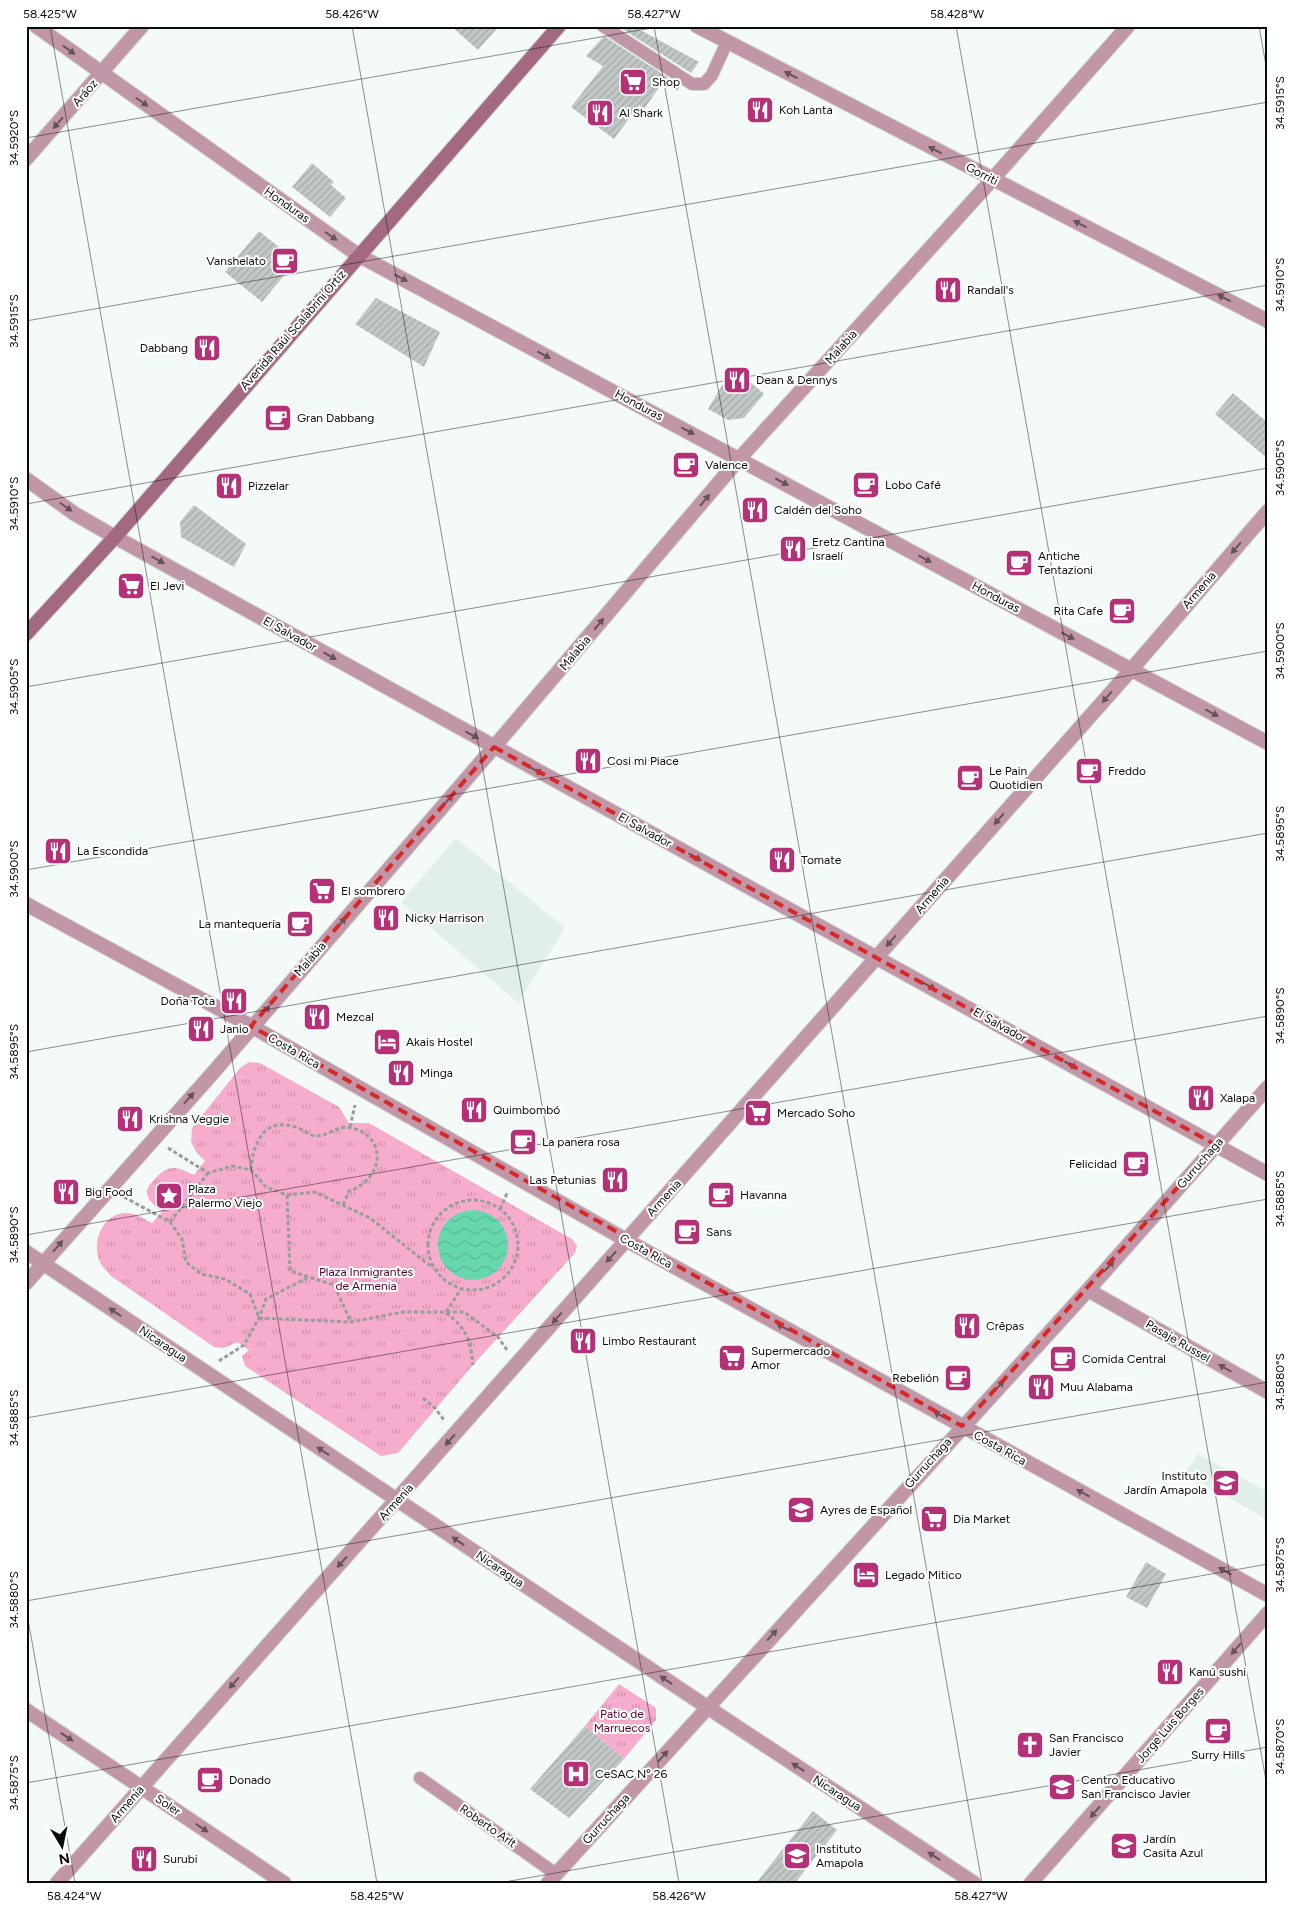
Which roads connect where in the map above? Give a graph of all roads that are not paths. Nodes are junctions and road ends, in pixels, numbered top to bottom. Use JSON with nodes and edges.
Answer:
{"nodes":[{"id":1,"x":36,"y":26,"type":"edge"},
{"id":2,"x":142,"y":26,"type":"edge"},
{"id":3,"x":560,"y":26,"type":"edge"},
{"id":4,"x":603,"y":26,"type":"edge"},
{"id":5,"x":697,"y":26,"type":"edge"},
{"id":6,"x":1128,"y":26,"type":"edge"},
{"id":7,"x":727,"y":42,"type":"junction"},
{"id":8,"x":102,"y":74,"type":"junction"},
{"id":9,"x":26,"y":160,"type":"edge"},
{"id":10,"x":993,"y":180,"type":"junction"},
{"id":11,"x":358,"y":255,"type":"junction"},
{"id":12,"x":1268,"y":321,"type":"edge"},
{"id":13,"x":739,"y":459,"type":"junction"},
{"id":14,"x":26,"y":479,"type":"edge"},
{"id":15,"x":1268,"y":511,"type":"edge"},
{"id":16,"x":115,"y":537,"type":"junction"},
{"id":17,"x":26,"y":634,"type":"edge"},
{"id":18,"x":1131,"y":670,"type":"junction"},
{"id":19,"x":1268,"y":743,"type":"edge"},
{"id":20,"x":494,"y":747,"type":"junction"},
{"id":21,"x":26,"y":904,"type":"edge"},
{"id":22,"x":877,"y":957,"type":"junction"},
{"id":23,"x":251,"y":1026,"type":"junction"},
{"id":24,"x":1268,"y":1087,"type":"edge"},
{"id":25,"x":1216,"y":1145,"type":"junction"},
{"id":26,"x":1268,"y":1174,"type":"edge"},
{"id":27,"x":626,"y":1240,"type":"junction"},
{"id":28,"x":26,"y":1252,"type":"edge"},
{"id":29,"x":44,"y":1263,"type":"junction"},
{"id":30,"x":26,"y":1283,"type":"edge"},
{"id":31,"x":1088,"y":1290,"type":"junction"},
{"id":32,"x":1268,"y":1392,"type":"edge"},
{"id":33,"x":962,"y":1426,"type":"junction"},
{"id":34,"x":397,"y":1500,"type":"junction"},
{"id":35,"x":1268,"y":1595,"type":"edge"},
{"id":36,"x":1268,"y":1612,"type":"edge"},
{"id":37,"x":707,"y":1707,"type":"junction"},
{"id":38,"x":26,"y":1710,"type":"edge"},
{"id":39,"x":420,"y":1778,"type":"dead end"},
{"id":40,"x":141,"y":1788,"type":"junction"},
{"id":41,"x":552,"y":1878,"type":"edge"},
{"id":42,"x":57,"y":1883,"type":"edge"},
{"id":43,"x":284,"y":1883,"type":"edge"},
{"id":44,"x":974,"y":1883,"type":"edge"},
{"id":45,"x":1031,"y":1883,"type":"edge"}],
"edges":[{"from":1,"to":8,"type":"street","name":"Honduras","one_way":true},
{"from":2,"to":8,"type":"street","name":"Aráoz"},
{"from":3,"to":11,"type":"main road","name":"Avenida Raúl Scalabrini Ortiz"},
{"from":4,"to":7,"type":"lane"},
{"from":5,"to":7,"type":"street","name":"Gorriti"},
{"from":6,"to":10,"type":"street","name":"Malabia"},
{"from":10,"to":7,"type":"street","name":"Gorriti","one_way":true},
{"from":8,"to":9,"type":"street","name":"Aráoz","one_way":true},
{"from":8,"to":11,"type":"street","name":"Honduras","one_way":true},
{"from":12,"to":10,"type":"street","name":"Gorriti","one_way":true},
{"from":10,"to":13,"type":"street","name":"Malabia"},
{"from":11,"to":13,"type":"street","name":"Honduras","one_way":true},
{"from":11,"to":16,"type":"main road","name":"Avenida Raúl Scalabrini Ortiz"},
{"from":13,"to":18,"type":"street","name":"Honduras","one_way":true},
{"from":20,"to":13,"type":"street","name":"Malabia","one_way":true},
{"from":14,"to":16,"type":"street","name":"El Salvador","one_way":true},
{"from":15,"to":18,"type":"street","name":"Armenia","one_way":true},
{"from":16,"to":17,"type":"main road","name":"Avenida Raúl Scalabrini Ortiz"},
{"from":16,"to":20,"type":"street","name":"El Salvador","one_way":true},
{"from":18,"to":19,"type":"street","name":"Honduras","one_way":true},
{"from":18,"to":22,"type":"street","name":"Armenia","one_way":true},
{"from":20,"to":22,"type":"street","name":"El Salvador","one_way":true},
{"from":23,"to":20,"type":"street","name":"Malabia","one_way":true},
{"from":21,"to":23,"type":"street","name":"Costa Rica"},
{"from":22,"to":25,"type":"street","name":"El Salvador","one_way":true},
{"from":22,"to":27,"type":"street","name":"Armenia"},
{"from":23,"to":27,"type":"street","name":"Costa Rica"},
{"from":29,"to":23,"type":"street","name":"Malabia","one_way":true},
{"from":24,"to":25,"type":"street","name":"Gurruchaga"},
{"from":25,"to":26,"type":"street","name":"El Salvador"},
{"from":31,"to":25,"type":"street","name":"Gurruchaga","one_way":true},
{"from":33,"to":27,"type":"street","name":"Costa Rica","one_way":true},
{"from":27,"to":34,"type":"street","name":"Armenia","one_way":true},
{"from":28,"to":29,"type":"street","name":"Nicaragua"},
{"from":29,"to":30,"type":"street","name":"Malabia"},
{"from":34,"to":29,"type":"street","name":"Nicaragua","one_way":true},
{"from":32,"to":31,"type":"street","name":"Pasaje Russel","one_way":true},
{"from":33,"to":31,"type":"street","name":"Gurruchaga","one_way":true},
{"from":35,"to":33,"type":"street","name":"Costa Rica","one_way":true},
{"from":37,"to":33,"type":"street","name":"Gurruchaga","one_way":true},
{"from":37,"to":34,"type":"street","name":"Nicaragua","one_way":true},
{"from":34,"to":40,"type":"street","name":"Armenia","one_way":true},
{"from":36,"to":45,"type":"street","name":"Jorge Luis Borges","one_way":true},
{"from":41,"to":37,"type":"street","name":"Gurruchaga","one_way":true},
{"from":44,"to":37,"type":"street","name":"Nicaragua","one_way":true},
{"from":38,"to":40,"type":"street","name":"Soler","one_way":true},
{"from":39,"to":41,"type":"lane","name":"Roberto Arlt"},
{"from":40,"to":42,"type":"street","name":"Armenia"},
{"from":40,"to":43,"type":"street","name":"Soler","one_way":true}]}
